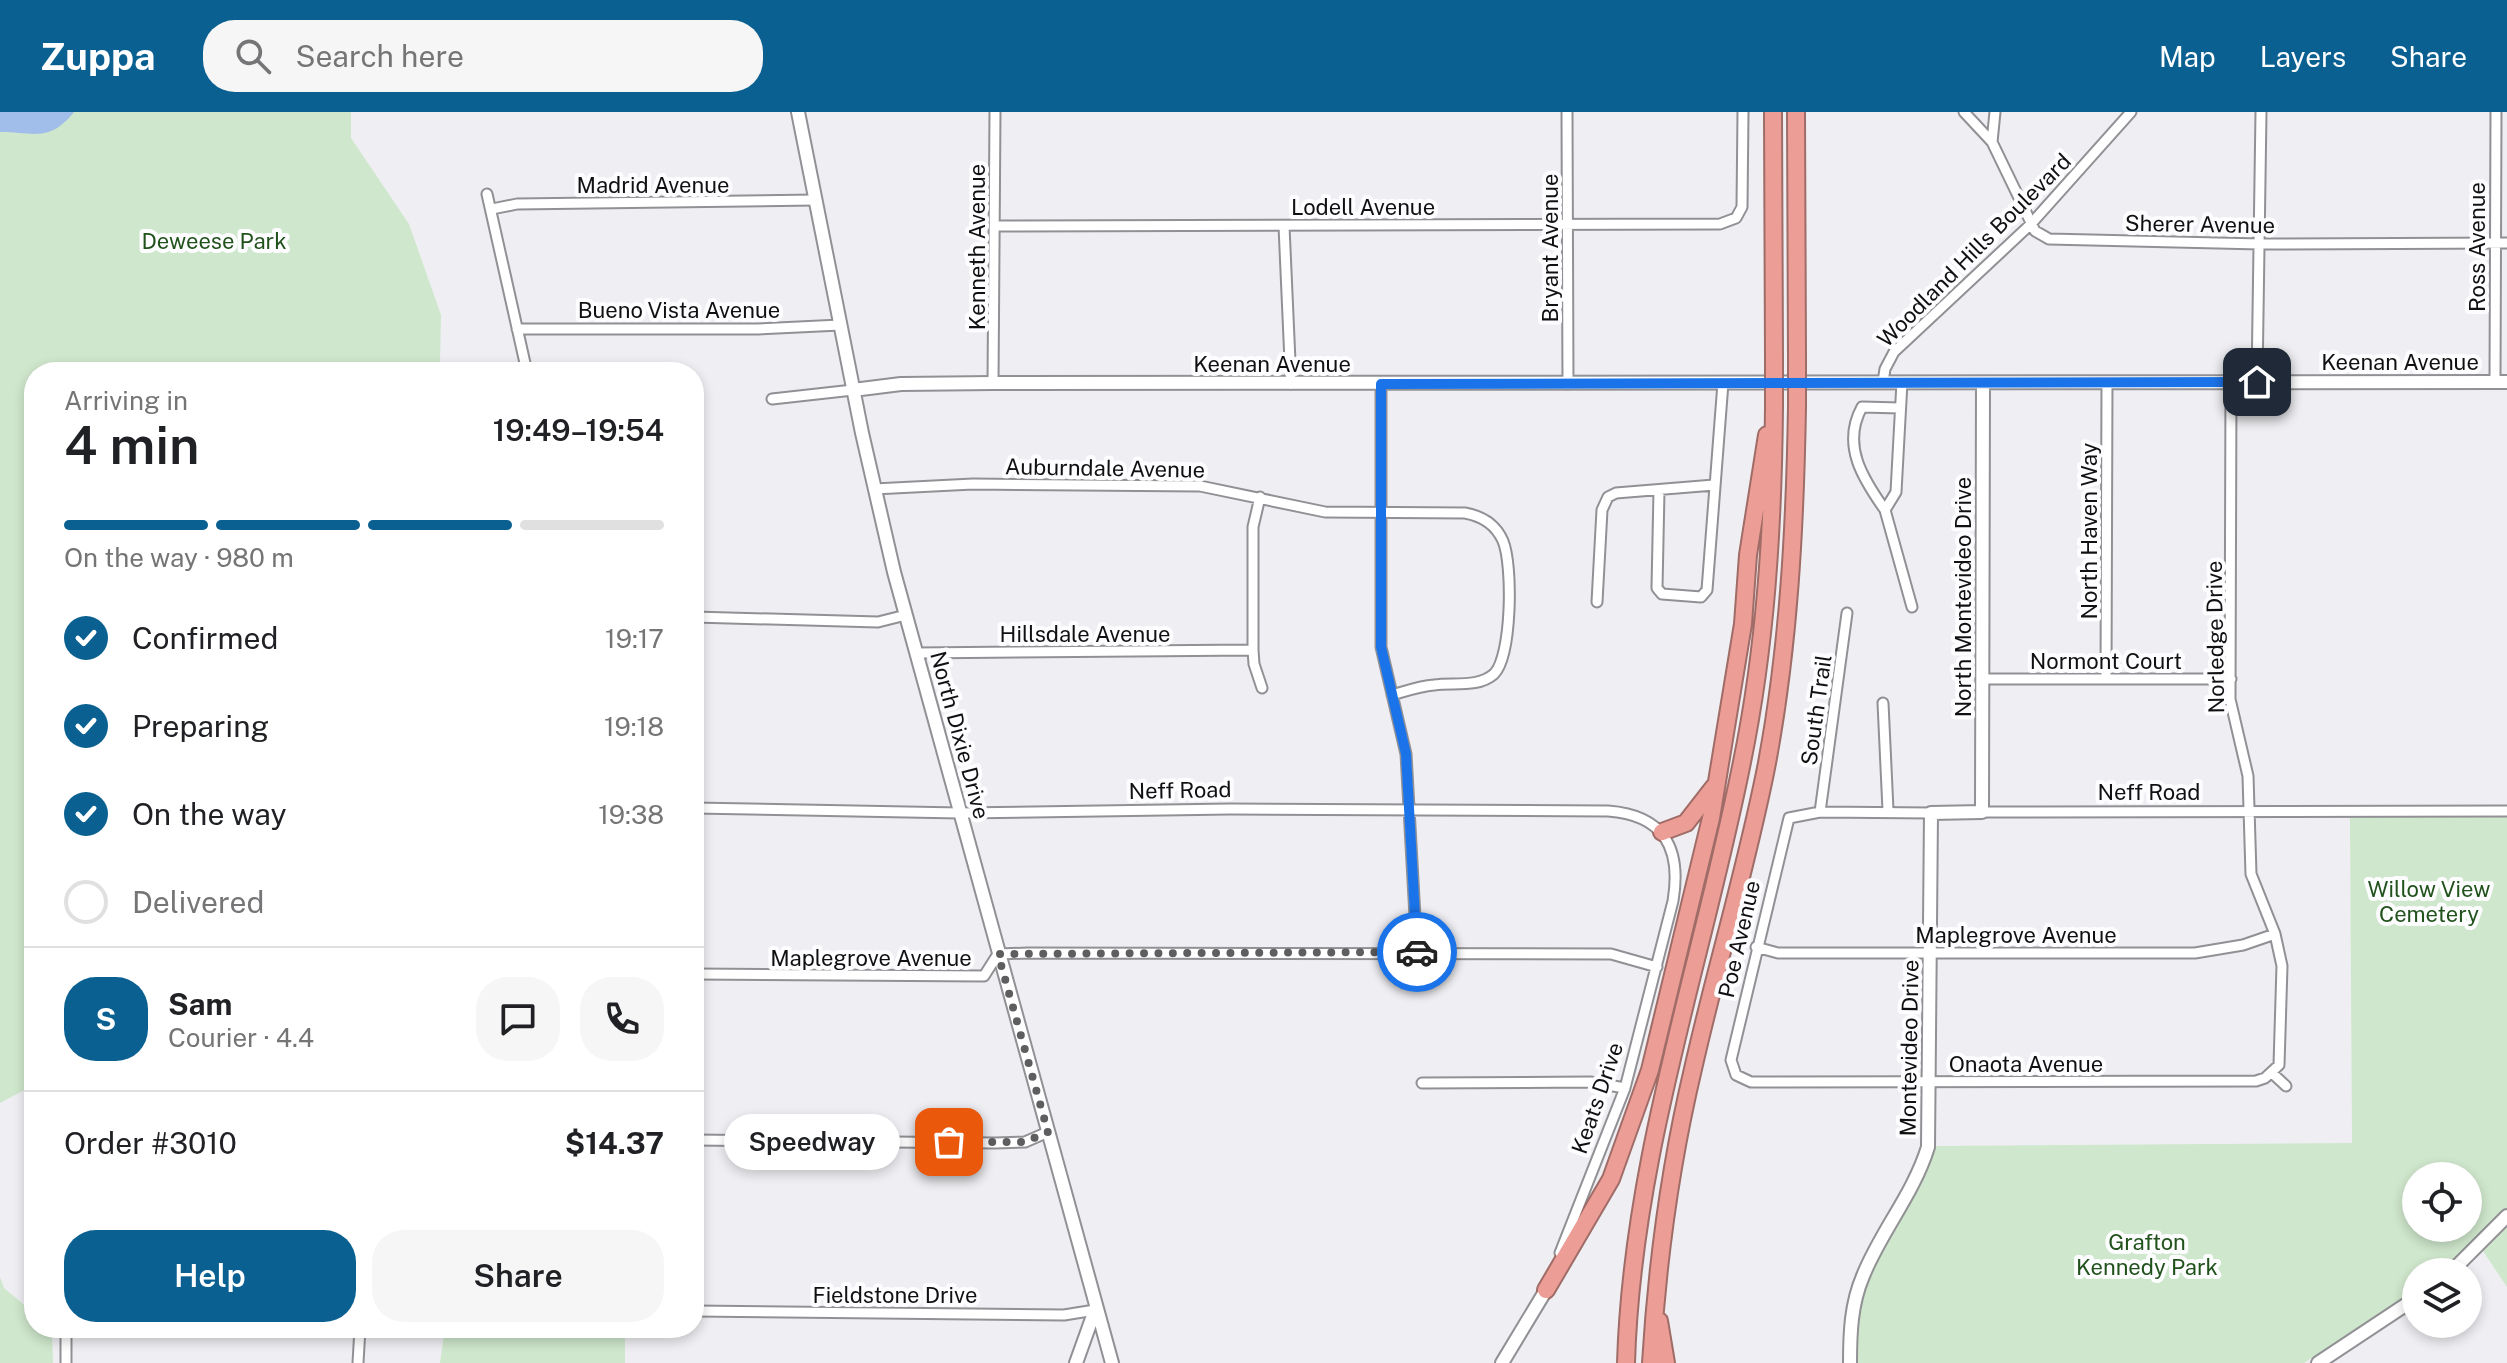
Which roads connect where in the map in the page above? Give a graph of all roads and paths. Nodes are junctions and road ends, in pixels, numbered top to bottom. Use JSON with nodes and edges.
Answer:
{"nodes":[{"id":1,"x":798,"y":112,"type":"edge"},
{"id":2,"x":995,"y":112,"type":"edge"},
{"id":3,"x":1567,"y":112,"type":"edge"},
{"id":4,"x":1743,"y":112,"type":"edge"},
{"id":5,"x":1773,"y":112,"type":"edge"},
{"id":6,"x":1796,"y":112,"type":"edge"},
{"id":7,"x":1964,"y":112,"type":"edge"},
{"id":8,"x":1995,"y":112,"type":"edge"},
{"id":9,"x":2131,"y":112,"type":"edge"},
{"id":10,"x":2261,"y":112,"type":"edge"},
{"id":11,"x":2496,"y":112,"type":"edge"},
{"id":12,"x":1992,"y":142,"type":"junction"},
{"id":13,"x":487,"y":194,"type":"dead end"},
{"id":14,"x":816,"y":200,"type":"junction"},
{"id":15,"x":492,"y":209,"type":"junction"},
{"id":16,"x":2031,"y":224,"type":"junction"},
{"id":17,"x":1569,"y":225,"type":"junction"},
{"id":18,"x":995,"y":226,"type":"junction"},
{"id":19,"x":1284,"y":226,"type":"junction"},
{"id":20,"x":2495,"y":243,"type":"junction"},
{"id":21,"x":2507,"y":243,"type":"edge"},
{"id":22,"x":2260,"y":244,"type":"junction"},
{"id":23,"x":840,"y":325,"type":"junction"},
{"id":24,"x":517,"y":329,"type":"junction"},
{"id":25,"x":525,"y":362,"type":"edge"},
{"id":26,"x":1883,"y":382,"type":"junction"},
{"id":27,"x":1902,"y":382,"type":"junction"},
{"id":28,"x":2107,"y":382,"type":"junction"},
{"id":29,"x":2231,"y":382,"type":"junction"},
{"id":30,"x":2257,"y":382,"type":"junction"},
{"id":31,"x":2501,"y":382,"type":"edge"},
{"id":32,"x":993,"y":383,"type":"junction"},
{"id":33,"x":1723,"y":383,"type":"junction"},
{"id":34,"x":1983,"y":383,"type":"junction"},
{"id":35,"x":1291,"y":384,"type":"junction"},
{"id":36,"x":1381,"y":384,"type":"junction"},
{"id":37,"x":1568,"y":384,"type":"junction"},
{"id":38,"x":853,"y":390,"type":"junction"},
{"id":39,"x":772,"y":399,"type":"dead end"},
{"id":40,"x":1774,"y":407,"type":"junction"},
{"id":41,"x":1900,"y":408,"type":"junction"},
{"id":42,"x":1714,"y":485,"type":"junction"},
{"id":43,"x":874,"y":489,"type":"junction"},
{"id":44,"x":1659,"y":491,"type":"junction"},
{"id":45,"x":1260,"y":497,"type":"junction"},
{"id":46,"x":1885,"y":510,"type":"junction"},
{"id":47,"x":1380,"y":513,"type":"junction"},
{"id":48,"x":1597,"y":602,"type":"dead end"},
{"id":49,"x":1912,"y":607,"type":"dead end"},
{"id":50,"x":1847,"y":613,"type":"dead end"},
{"id":51,"x":906,"y":615,"type":"junction"},
{"id":52,"x":704,"y":617,"type":"edge"},
{"id":53,"x":1253,"y":650,"type":"junction"},
{"id":54,"x":917,"y":653,"type":"junction"},
{"id":55,"x":1982,"y":679,"type":"junction"},
{"id":56,"x":2106,"y":679,"type":"junction"},
{"id":57,"x":2231,"y":679,"type":"junction"},
{"id":58,"x":1262,"y":688,"type":"dead end"},
{"id":59,"x":1392,"y":695,"type":"junction"},
{"id":60,"x":1883,"y":703,"type":"dead end"},
{"id":61,"x":1718,"y":783,"type":"junction"},
{"id":62,"x":704,"y":808,"type":"edge"},
{"id":63,"x":1407,"y":810,"type":"junction"},
{"id":64,"x":1888,"y":810,"type":"junction"},
{"id":65,"x":2507,"y":811,"type":"edge"},
{"id":66,"x":1820,"y":812,"type":"junction"},
{"id":67,"x":1982,"y":812,"type":"junction"},
{"id":68,"x":960,"y":813,"type":"junction"},
{"id":69,"x":1931,"y":813,"type":"junction"},
{"id":70,"x":2248,"y":813,"type":"junction"},
{"id":71,"x":1791,"y":816,"type":"joint"},
{"id":72,"x":1662,"y":832,"type":"junction"},
{"id":73,"x":2275,"y":934,"type":"junction"},
{"id":74,"x":1756,"y":947,"type":"junction"},
{"id":75,"x":1417,"y":953,"type":"junction"},
{"id":76,"x":1930,"y":953,"type":"junction"},
{"id":77,"x":998,"y":954,"type":"junction"},
{"id":78,"x":1657,"y":967,"type":"junction"},
{"id":79,"x":704,"y":974,"type":"edge"},
{"id":80,"x":1733,"y":1071,"type":"joint"},
{"id":81,"x":2272,"y":1073,"type":"junction"},
{"id":82,"x":1422,"y":1083,"type":"dead end"},
{"id":83,"x":1931,"y":1083,"type":"junction"},
{"id":84,"x":2286,"y":1086,"type":"dead end"},
{"id":85,"x":1625,"y":1088,"type":"junction"},
{"id":86,"x":1048,"y":1132,"type":"junction"},
{"id":87,"x":704,"y":1140,"type":"edge"},
{"id":88,"x":2507,"y":1216,"type":"edge"},
{"id":89,"x":2465,"y":1258,"type":"edge"},
{"id":90,"x":1546,"y":1290,"type":"junction"},
{"id":91,"x":1655,"y":1303,"type":"junction"},
{"id":92,"x":2402,"y":1307,"type":"edge"},
{"id":93,"x":1095,"y":1310,"type":"junction"},
{"id":94,"x":704,"y":1311,"type":"edge"},
{"id":95,"x":66,"y":1338,"type":"edge"},
{"id":96,"x":359,"y":1338,"type":"edge"},
{"id":97,"x":66,"y":1363,"type":"edge"},
{"id":98,"x":358,"y":1363,"type":"edge"},
{"id":99,"x":1076,"y":1363,"type":"edge"},
{"id":100,"x":1111,"y":1363,"type":"edge"},
{"id":101,"x":1502,"y":1363,"type":"edge"},
{"id":102,"x":1626,"y":1363,"type":"edge"},
{"id":103,"x":1651,"y":1363,"type":"edge"},
{"id":104,"x":1666,"y":1363,"type":"edge"},
{"id":105,"x":1850,"y":1363,"type":"edge"},
{"id":106,"x":2318,"y":1363,"type":"edge"}],
"edges":[{"from":1,"to":14,"type":"street","name":"North Dixie Drive"},
{"from":2,"to":18,"type":"street","name":"Kenneth Avenue"},
{"from":3,"to":17,"type":"street","name":"Bryant Avenue"},
{"from":4,"to":17,"type":"street","name":"Lodell Avenue"},
{"from":5,"to":40,"type":"highway","bridge":true},
{"from":6,"to":91,"type":"highway","bridge":true},
{"from":7,"to":12,"type":"street"},
{"from":8,"to":12,"type":"street"},
{"from":9,"to":16,"type":"street","name":"Woodland Hills Boulevard"},
{"from":10,"to":22,"type":"street"},
{"from":11,"to":20,"type":"street","name":"Ross Avenue"},
{"from":12,"to":16,"type":"street"},
{"from":13,"to":15,"type":"street"},
{"from":14,"to":15,"type":"street","name":"Madrid Avenue"},
{"from":14,"to":23,"type":"street","name":"North Dixie Drive"},
{"from":15,"to":24,"type":"street"},
{"from":16,"to":22,"type":"street","name":"Sherer Avenue"},
{"from":16,"to":26,"type":"street","name":"Woodland Hills Boulevard"},
{"from":17,"to":19,"type":"street","name":"Lodell Avenue"},
{"from":17,"to":37,"type":"street","name":"Bryant Avenue"},
{"from":18,"to":19,"type":"street","name":"Lodell Avenue"},
{"from":18,"to":32,"type":"street","name":"Kenneth Avenue"},
{"from":19,"to":35,"type":"street"},
{"from":20,"to":21,"type":"street","name":"Sherer Avenue"},
{"from":20,"to":22,"type":"street","name":"Sherer Avenue"},
{"from":20,"to":31,"type":"street","name":"Ross Avenue"},
{"from":22,"to":30,"type":"street"},
{"from":23,"to":24,"type":"street","name":"Bueno Vista Avenue"},
{"from":23,"to":38,"type":"street","name":"North Dixie Drive"},
{"from":24,"to":25,"type":"street"},
{"from":26,"to":27,"type":"street","name":"Keenan Avenue"},
{"from":26,"to":33,"type":"street","name":"Keenan Avenue"},
{"from":27,"to":34,"type":"street","name":"Keenan Avenue"},
{"from":27,"to":41,"type":"street"},
{"from":28,"to":29,"type":"street","name":"Keenan Avenue"},
{"from":28,"to":34,"type":"street","name":"Keenan Avenue"},
{"from":28,"to":56,"type":"street","name":"North Haven Way"},
{"from":29,"to":30,"type":"street","name":"Keenan Avenue"},
{"from":29,"to":57,"type":"street","name":"Norledge Drive"},
{"from":30,"to":31,"type":"street","name":"Keenan Avenue"},
{"from":32,"to":35,"type":"street","name":"Keenan Avenue"},
{"from":32,"to":38,"type":"street","name":"Keenan Avenue"},
{"from":33,"to":37,"type":"street","name":"Keenan Avenue"},
{"from":33,"to":42,"type":"street"},
{"from":34,"to":55,"type":"street","name":"North Montevideo Drive"},
{"from":35,"to":36,"type":"street","name":"Keenan Avenue"},
{"from":36,"to":37,"type":"street","name":"Keenan Avenue"},
{"from":36,"to":47,"type":"street"},
{"from":38,"to":39,"type":"street"},
{"from":38,"to":43,"type":"street","name":"North Dixie Drive"},
{"from":40,"to":61,"type":"highway"},
{"from":40,"to":102,"type":"highway"},
{"from":41,"to":46,"type":"street"},
{"from":41,"to":46,"type":"street"},
{"from":42,"to":44,"type":"street"},
{"from":42,"to":44,"type":"street"},
{"from":43,"to":45,"type":"street","name":"Auburndale Avenue"},
{"from":43,"to":51,"type":"street","name":"North Dixie Drive"},
{"from":44,"to":48,"type":"street"},
{"from":45,"to":47,"type":"street","name":"Auburndale Avenue"},
{"from":45,"to":53,"type":"street"},
{"from":46,"to":49,"type":"street"},
{"from":47,"to":59,"type":"street"},
{"from":47,"to":59,"type":"street","name":"Auburndale Avenue"},
{"from":50,"to":66,"type":"street","name":"South Trail"},
{"from":51,"to":52,"type":"street"},
{"from":51,"to":54,"type":"street","name":"North Dixie Drive"},
{"from":53,"to":54,"type":"street","name":"Hillsdale Avenue"},
{"from":53,"to":58,"type":"street"},
{"from":54,"to":68,"type":"street","name":"North Dixie Drive"},
{"from":55,"to":56,"type":"street","name":"Normont Court"},
{"from":55,"to":67,"type":"street","name":"North Montevideo Drive"},
{"from":56,"to":57,"type":"street","name":"Normont Court"},
{"from":57,"to":70,"type":"street","name":"Norledge Drive"},
{"from":59,"to":63,"type":"street"},
{"from":60,"to":64,"type":"street"},
{"from":61,"to":72,"type":"highway"},
{"from":61,"to":90,"type":"highway"},
{"from":62,"to":68,"type":"street","name":"Neff Road"},
{"from":63,"to":68,"type":"street","name":"Neff Road"},
{"from":63,"to":72,"type":"street","name":"Neff Road"},
{"from":63,"to":75,"type":"street"},
{"from":64,"to":66,"type":"street","name":"Neff Road"},
{"from":64,"to":69,"type":"street","name":"Neff Road"},
{"from":65,"to":70,"type":"street","name":"Neff Road"},
{"from":66,"to":71,"type":"street","name":"Neff Road"},
{"from":67,"to":69,"type":"street","name":"Neff Road"},
{"from":67,"to":70,"type":"street","name":"Neff Road"},
{"from":68,"to":77,"type":"street","name":"North Dixie Drive"},
{"from":69,"to":76,"type":"street","name":"Montevideo Drive"},
{"from":70,"to":73,"type":"street","name":"Norledge Drive"},
{"from":71,"to":74,"type":"street","name":"Poe Avenue"},
{"from":72,"to":78,"type":"street","name":"Keats Drive"},
{"from":73,"to":76,"type":"street","name":"Maplegrove Avenue"},
{"from":73,"to":81,"type":"street","name":"Norledge Drive"},
{"from":74,"to":76,"type":"street","name":"Maplegrove Avenue"},
{"from":74,"to":80,"type":"street","name":"Poe Avenue"},
{"from":75,"to":77,"type":"street","name":"Maplegrove Avenue"},
{"from":75,"to":78,"type":"street","name":"Maplegrove Avenue"},
{"from":76,"to":83,"type":"street","name":"Montevideo Drive"},
{"from":77,"to":79,"type":"street","name":"Maplegrove Avenue"},
{"from":77,"to":86,"type":"street","name":"North Dixie Drive"},
{"from":78,"to":85,"type":"street","name":"Keats Drive"},
{"from":80,"to":83,"type":"street","name":"Onaota Avenue"},
{"from":81,"to":83,"type":"street","name":"Onaota Avenue"},
{"from":81,"to":84,"type":"street"},
{"from":82,"to":85,"type":"street"},
{"from":83,"to":105,"type":"street","name":"Montevideo Drive"},
{"from":85,"to":90,"type":"street","name":"Keats Drive"},
{"from":86,"to":87,"type":"street"},
{"from":86,"to":93,"type":"street","name":"North Dixie Drive"},
{"from":88,"to":89,"type":"street"},
{"from":90,"to":101,"type":"street","name":"Keats Drive"},
{"from":91,"to":103,"type":"highway"},
{"from":91,"to":104,"type":"highway"},
{"from":92,"to":106,"type":"street"},
{"from":93,"to":94,"type":"street","name":"Fieldstone Drive"},
{"from":93,"to":99,"type":"street"},
{"from":93,"to":100,"type":"street","name":"North Dixie Drive"},
{"from":95,"to":97,"type":"street"},
{"from":96,"to":98,"type":"street"}]}
